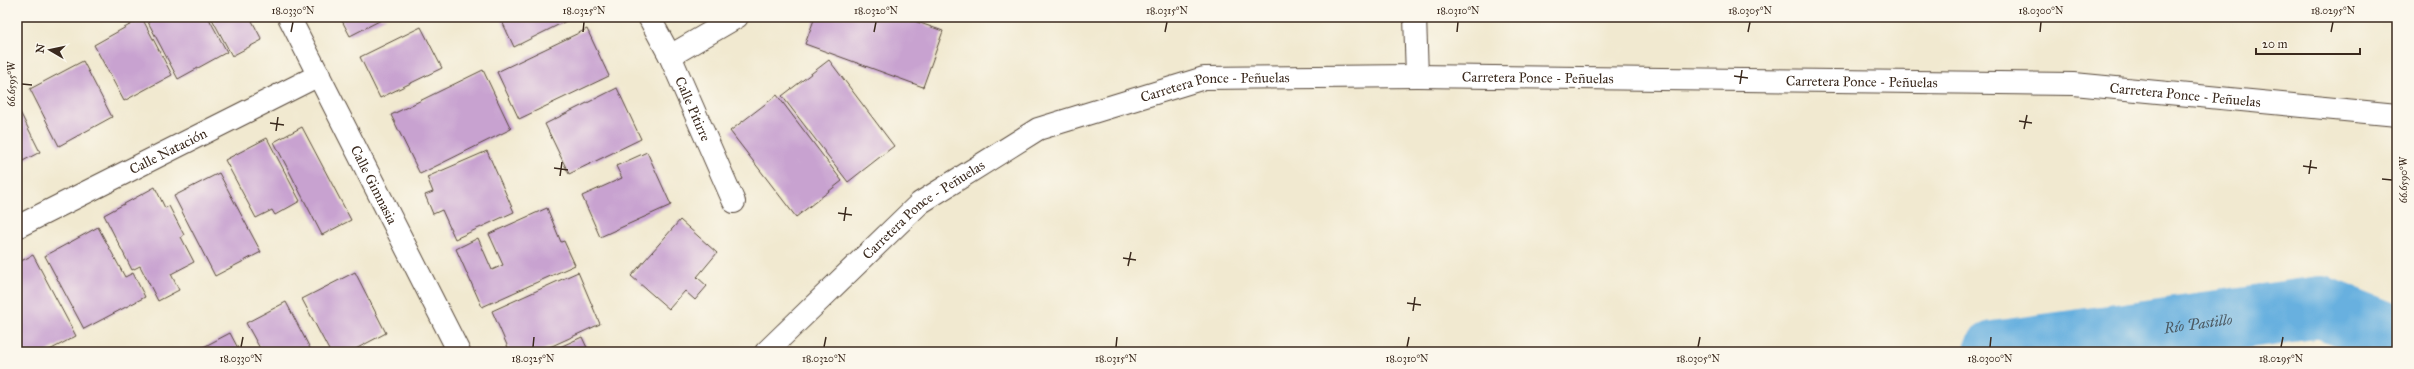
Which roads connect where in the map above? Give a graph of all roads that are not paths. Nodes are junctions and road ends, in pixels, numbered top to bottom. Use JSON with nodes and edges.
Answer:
{"nodes":[{"id":1,"x":289,"y":17,"type":"edge"},
{"id":2,"x":649,"y":17,"type":"edge"},
{"id":3,"x":738,"y":17,"type":"edge"},
{"id":4,"x":1415,"y":17,"type":"edge"},
{"id":5,"x":670,"y":56,"type":"junction"},
{"id":6,"x":319,"y":75,"type":"junction"},
{"id":7,"x":1417,"y":76,"type":"junction"},
{"id":8,"x":2397,"y":115,"type":"edge"},
{"id":9,"x":734,"y":202,"type":"dead end"},
{"id":10,"x":17,"y":227,"type":"edge"},
{"id":11,"x":459,"y":352,"type":"edge"},
{"id":12,"x":766,"y":352,"type":"edge"}],
"edges":[{"from":1,"to":6,"type":"main road","name":"Calle Gimnasia"},
{"from":2,"to":5,"type":"main road","name":"Calle Pitirre"},
{"from":3,"to":5,"type":"main road"},
{"from":4,"to":7,"type":"main road"},
{"from":5,"to":9,"type":"main road","name":"Calle Pitirre"},
{"from":6,"to":10,"type":"main road","name":"Calle Natación"},
{"from":6,"to":11,"type":"main road","name":"Calle Gimnasia"},
{"from":7,"to":8,"type":"main road","name":"Carretera Ponce - Peñuelas"},
{"from":7,"to":12,"type":"main road","name":"Carretera Ponce - Peñuelas"}]}
